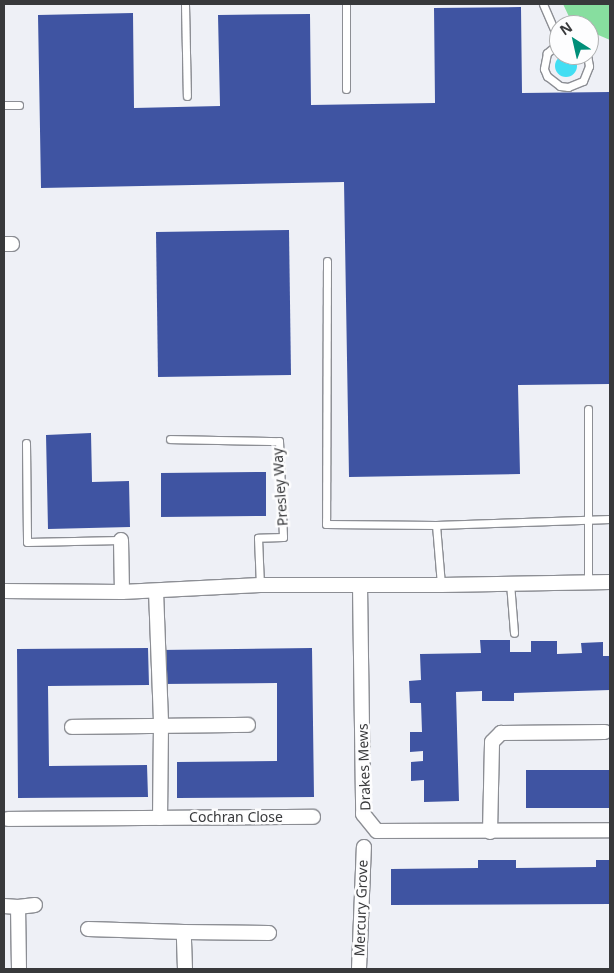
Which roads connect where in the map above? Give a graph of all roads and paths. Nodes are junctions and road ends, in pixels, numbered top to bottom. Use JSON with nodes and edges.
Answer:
{"nodes":[{"id":1,"x":185,"y":4,"type":"edge"},
{"id":2,"x":346,"y":4,"type":"edge"},
{"id":3,"x":542,"y":4,"type":"edge"},
{"id":4,"x":549,"y":20,"type":"edge"},
{"id":5,"x":549,"y":51,"type":"edge"},
{"id":6,"x":589,"y":65,"type":"edge"},
{"id":7,"x":346,"y":89,"type":"dead end"},
{"id":8,"x":187,"y":96,"type":"dead end"},
{"id":9,"x":4,"y":105,"type":"edge"},
{"id":10,"x":19,"y":105,"type":"dead end"},
{"id":11,"x":327,"y":261,"type":"dead end"},
{"id":12,"x":588,"y":409,"type":"dead end"},
{"id":13,"x":170,"y":439,"type":"dead end"},
{"id":14,"x":26,"y":443,"type":"dead end"},
{"id":15,"x":610,"y":519,"type":"edge"},
{"id":16,"x":588,"y":520,"type":"junction"},
{"id":17,"x":436,"y":525,"type":"junction"},
{"id":18,"x":121,"y":540,"type":"joint"},
{"id":19,"x":588,"y":582,"type":"junction"},
{"id":20,"x":610,"y":582,"type":"edge"},
{"id":21,"x":510,"y":583,"type":"junction"},
{"id":22,"x":260,"y":585,"type":"junction"},
{"id":23,"x":360,"y":585,"type":"junction"},
{"id":24,"x":441,"y":585,"type":"junction"},
{"id":25,"x":4,"y":591,"type":"edge"},
{"id":26,"x":156,"y":591,"type":"junction"},
{"id":27,"x":122,"y":592,"type":"junction"},
{"id":28,"x":514,"y":633,"type":"dead end"},
{"id":29,"x":161,"y":724,"type":"junction"},
{"id":30,"x":248,"y":724,"type":"dead end"},
{"id":31,"x":72,"y":727,"type":"dead end"},
{"id":32,"x":605,"y":732,"type":"dead end"},
{"id":33,"x":313,"y":817,"type":"dead end"},
{"id":34,"x":160,"y":818,"type":"junction"},
{"id":35,"x":8,"y":819,"type":"dead end"},
{"id":36,"x":610,"y":830,"type":"edge"},
{"id":37,"x":490,"y":832,"type":"junction"},
{"id":38,"x":364,"y":847,"type":"dead end"},
{"id":39,"x":35,"y":905,"type":"dead end"},
{"id":40,"x":4,"y":906,"type":"edge"},
{"id":41,"x":18,"y":907,"type":"junction"},
{"id":42,"x":88,"y":930,"type":"dead end"},
{"id":43,"x":184,"y":932,"type":"junction"},
{"id":44,"x":269,"y":933,"type":"dead end"},
{"id":45,"x":19,"y":969,"type":"edge"},
{"id":46,"x":185,"y":969,"type":"edge"},
{"id":47,"x":359,"y":969,"type":"edge"}],
"edges":[{"from":1,"to":8,"type":"lane"},
{"from":2,"to":7,"type":"lane"},
{"from":3,"to":4,"type":"lane"},
{"from":5,"to":6,"type":"lane"},
{"from":9,"to":10,"type":"lane"},
{"from":11,"to":17,"type":"lane"},
{"from":12,"to":16,"type":"lane"},
{"from":13,"to":22,"type":"lane","name":"Presley Way"},
{"from":14,"to":18,"type":"lane"},
{"from":15,"to":16,"type":"lane"},
{"from":16,"to":17,"type":"lane"},
{"from":16,"to":19,"type":"lane"},
{"from":17,"to":24,"type":"lane"},
{"from":18,"to":27,"type":"street"},
{"from":19,"to":20,"type":"street"},
{"from":19,"to":21,"type":"street"},
{"from":21,"to":24,"type":"street"},
{"from":21,"to":28,"type":"lane"},
{"from":22,"to":23,"type":"street"},
{"from":22,"to":26,"type":"street"},
{"from":23,"to":24,"type":"street"},
{"from":23,"to":37,"type":"street","name":"Drakes Mews"},
{"from":25,"to":27,"type":"street"},
{"from":26,"to":27,"type":"street"},
{"from":26,"to":29,"type":"street"},
{"from":29,"to":30,"type":"street"},
{"from":29,"to":31,"type":"street"},
{"from":29,"to":34,"type":"street"},
{"from":32,"to":37,"type":"street"},
{"from":33,"to":34,"type":"street","name":"Cochran Close"},
{"from":34,"to":35,"type":"street","name":"Cochran Close"},
{"from":36,"to":37,"type":"street","name":"Drakes Mews"},
{"from":38,"to":47,"type":"street","name":"Mercury Grove"},
{"from":39,"to":41,"type":"street"},
{"from":40,"to":41,"type":"street"},
{"from":41,"to":45,"type":"street"},
{"from":42,"to":43,"type":"street"},
{"from":43,"to":44,"type":"street"},
{"from":43,"to":46,"type":"street"}]}
